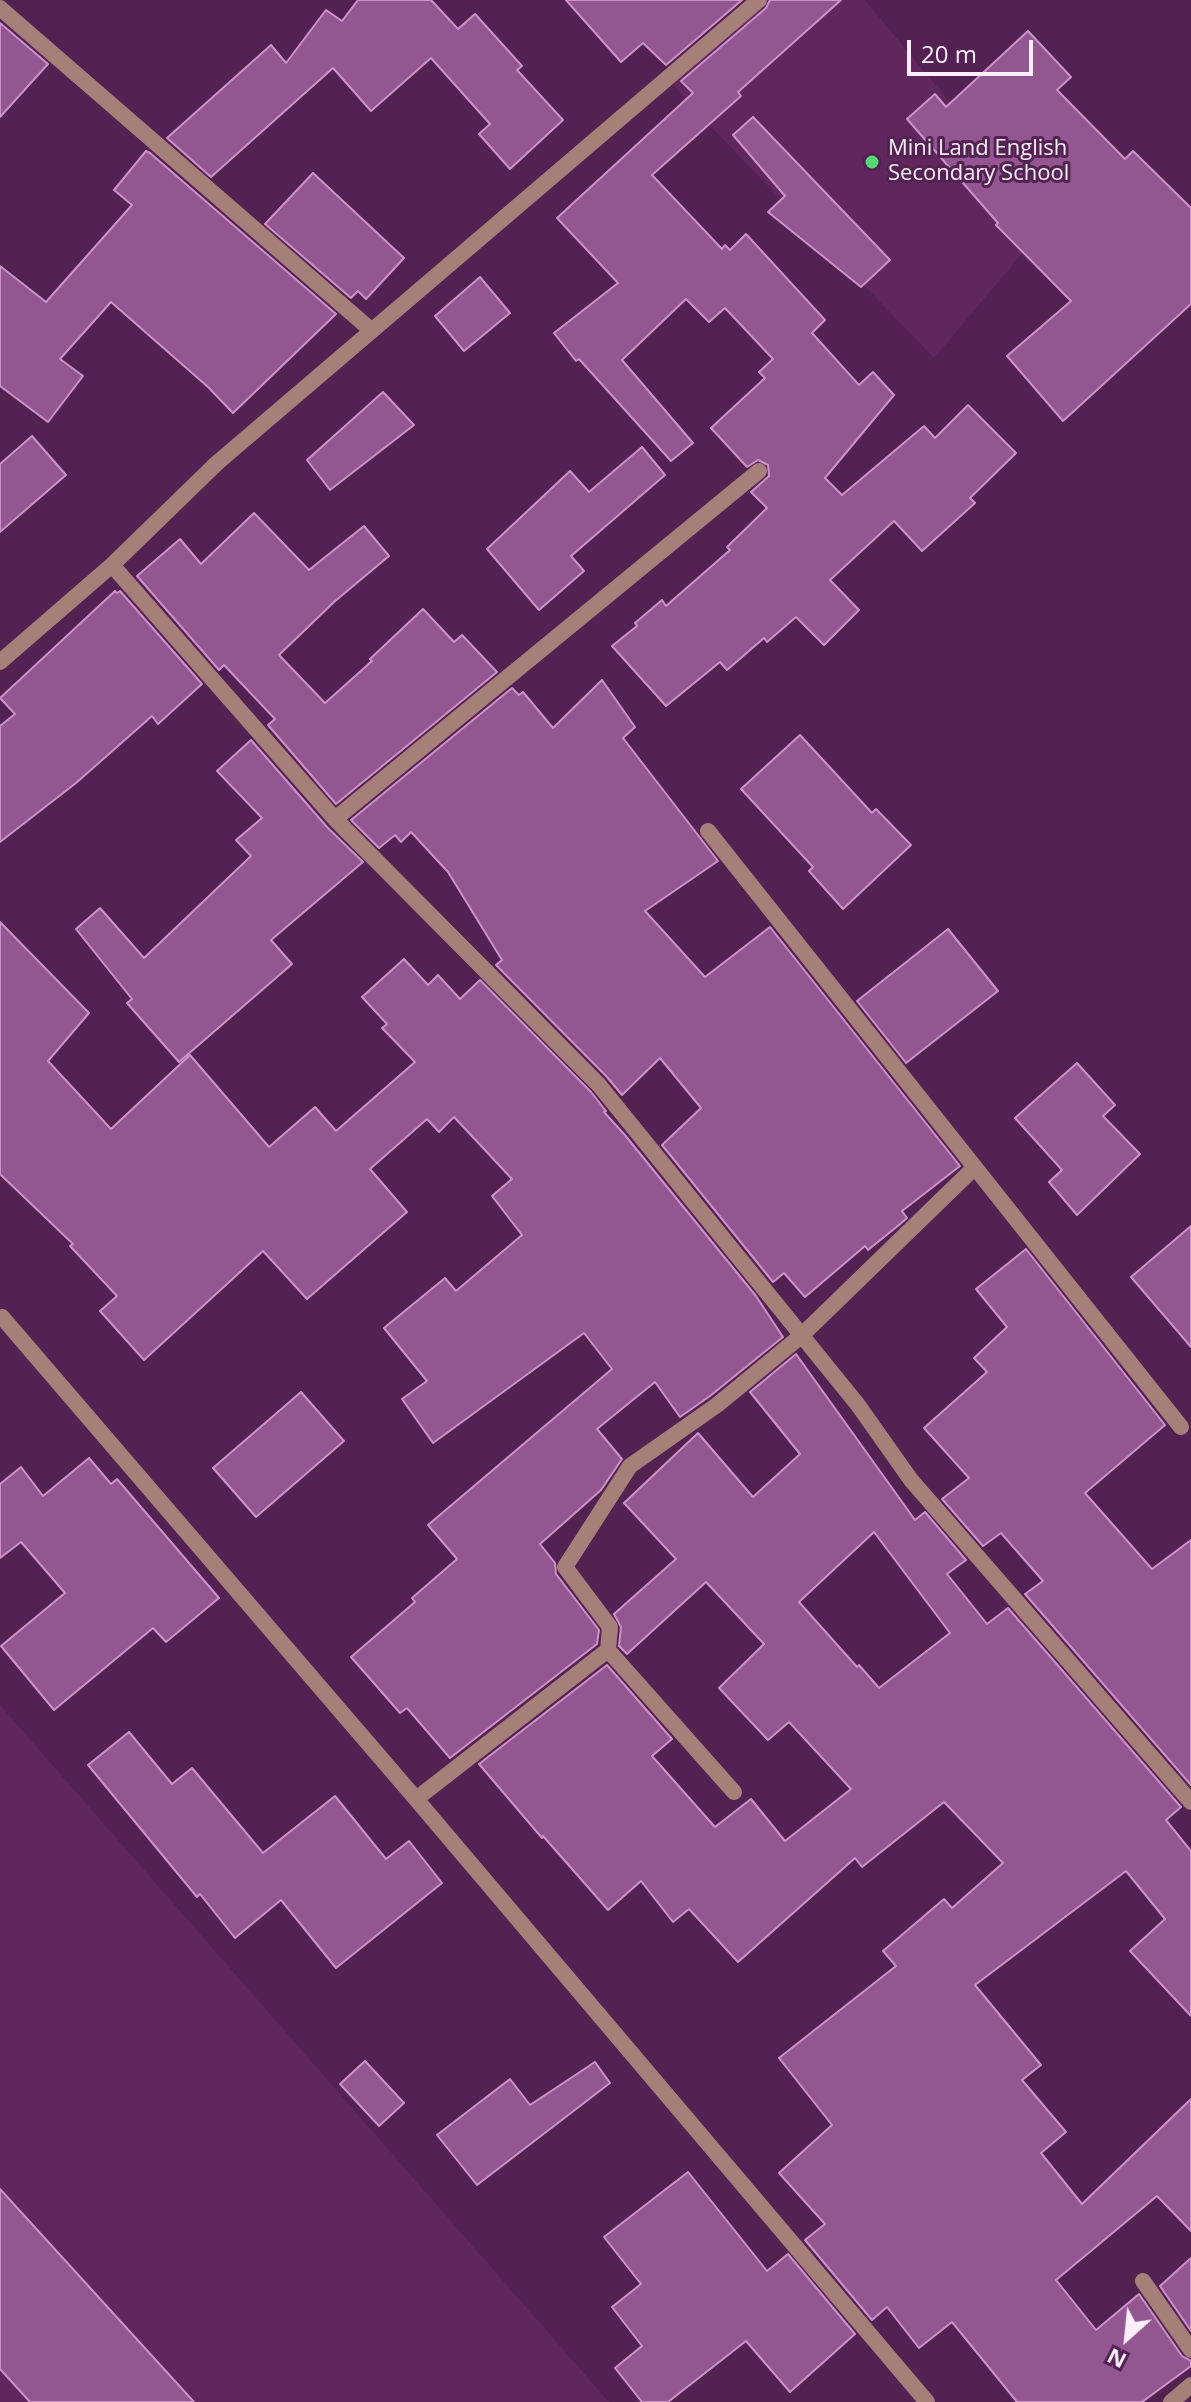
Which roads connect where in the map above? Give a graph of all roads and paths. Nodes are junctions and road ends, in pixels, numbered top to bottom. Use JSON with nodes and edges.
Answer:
{"nodes":[{"id":1,"x":759,"y":0,"type":"edge"},
{"id":2,"x":0,"y":8,"type":"edge"},
{"id":3,"x":371,"y":330,"type":"junction"},
{"id":4,"x":759,"y":471,"type":"dead end"},
{"id":5,"x":112,"y":565,"type":"junction"},
{"id":6,"x":0,"y":662,"type":"edge"},
{"id":7,"x":335,"y":819,"type":"junction"},
{"id":8,"x":708,"y":831,"type":"dead end"},
{"id":9,"x":975,"y":1167,"type":"junction"},
{"id":10,"x":2,"y":1317,"type":"dead end"},
{"id":11,"x":801,"y":1336,"type":"junction"},
{"id":12,"x":1181,"y":1427,"type":"dead end"},
{"id":13,"x":608,"y":1650,"type":"junction"},
{"id":14,"x":734,"y":1792,"type":"dead end"},
{"id":15,"x":416,"y":1799,"type":"junction"},
{"id":16,"x":1191,"y":1802,"type":"edge"},
{"id":17,"x":1143,"y":2281,"type":"dead end"},
{"id":18,"x":1191,"y":2350,"type":"edge"},
{"id":19,"x":1191,"y":2385,"type":"edge"},
{"id":20,"x":927,"y":2402,"type":"edge"},
{"id":21,"x":1171,"y":2402,"type":"edge"}],
"edges":[{"from":1,"to":3,"type":"street"},
{"from":2,"to":3,"type":"street"},
{"from":3,"to":5,"type":"street"},
{"from":4,"to":7,"type":"street"},
{"from":5,"to":6,"type":"street"},
{"from":5,"to":7,"type":"street"},
{"from":7,"to":11,"type":"street"},
{"from":8,"to":9,"type":"street"},
{"from":9,"to":11,"type":"street"},
{"from":9,"to":12,"type":"street"},
{"from":10,"to":15,"type":"street"},
{"from":11,"to":13,"type":"street"},
{"from":11,"to":16,"type":"street"},
{"from":13,"to":14,"type":"street"},
{"from":13,"to":15,"type":"street"},
{"from":15,"to":20,"type":"street"},
{"from":17,"to":18,"type":"street"},
{"from":19,"to":21,"type":"street"}]}
